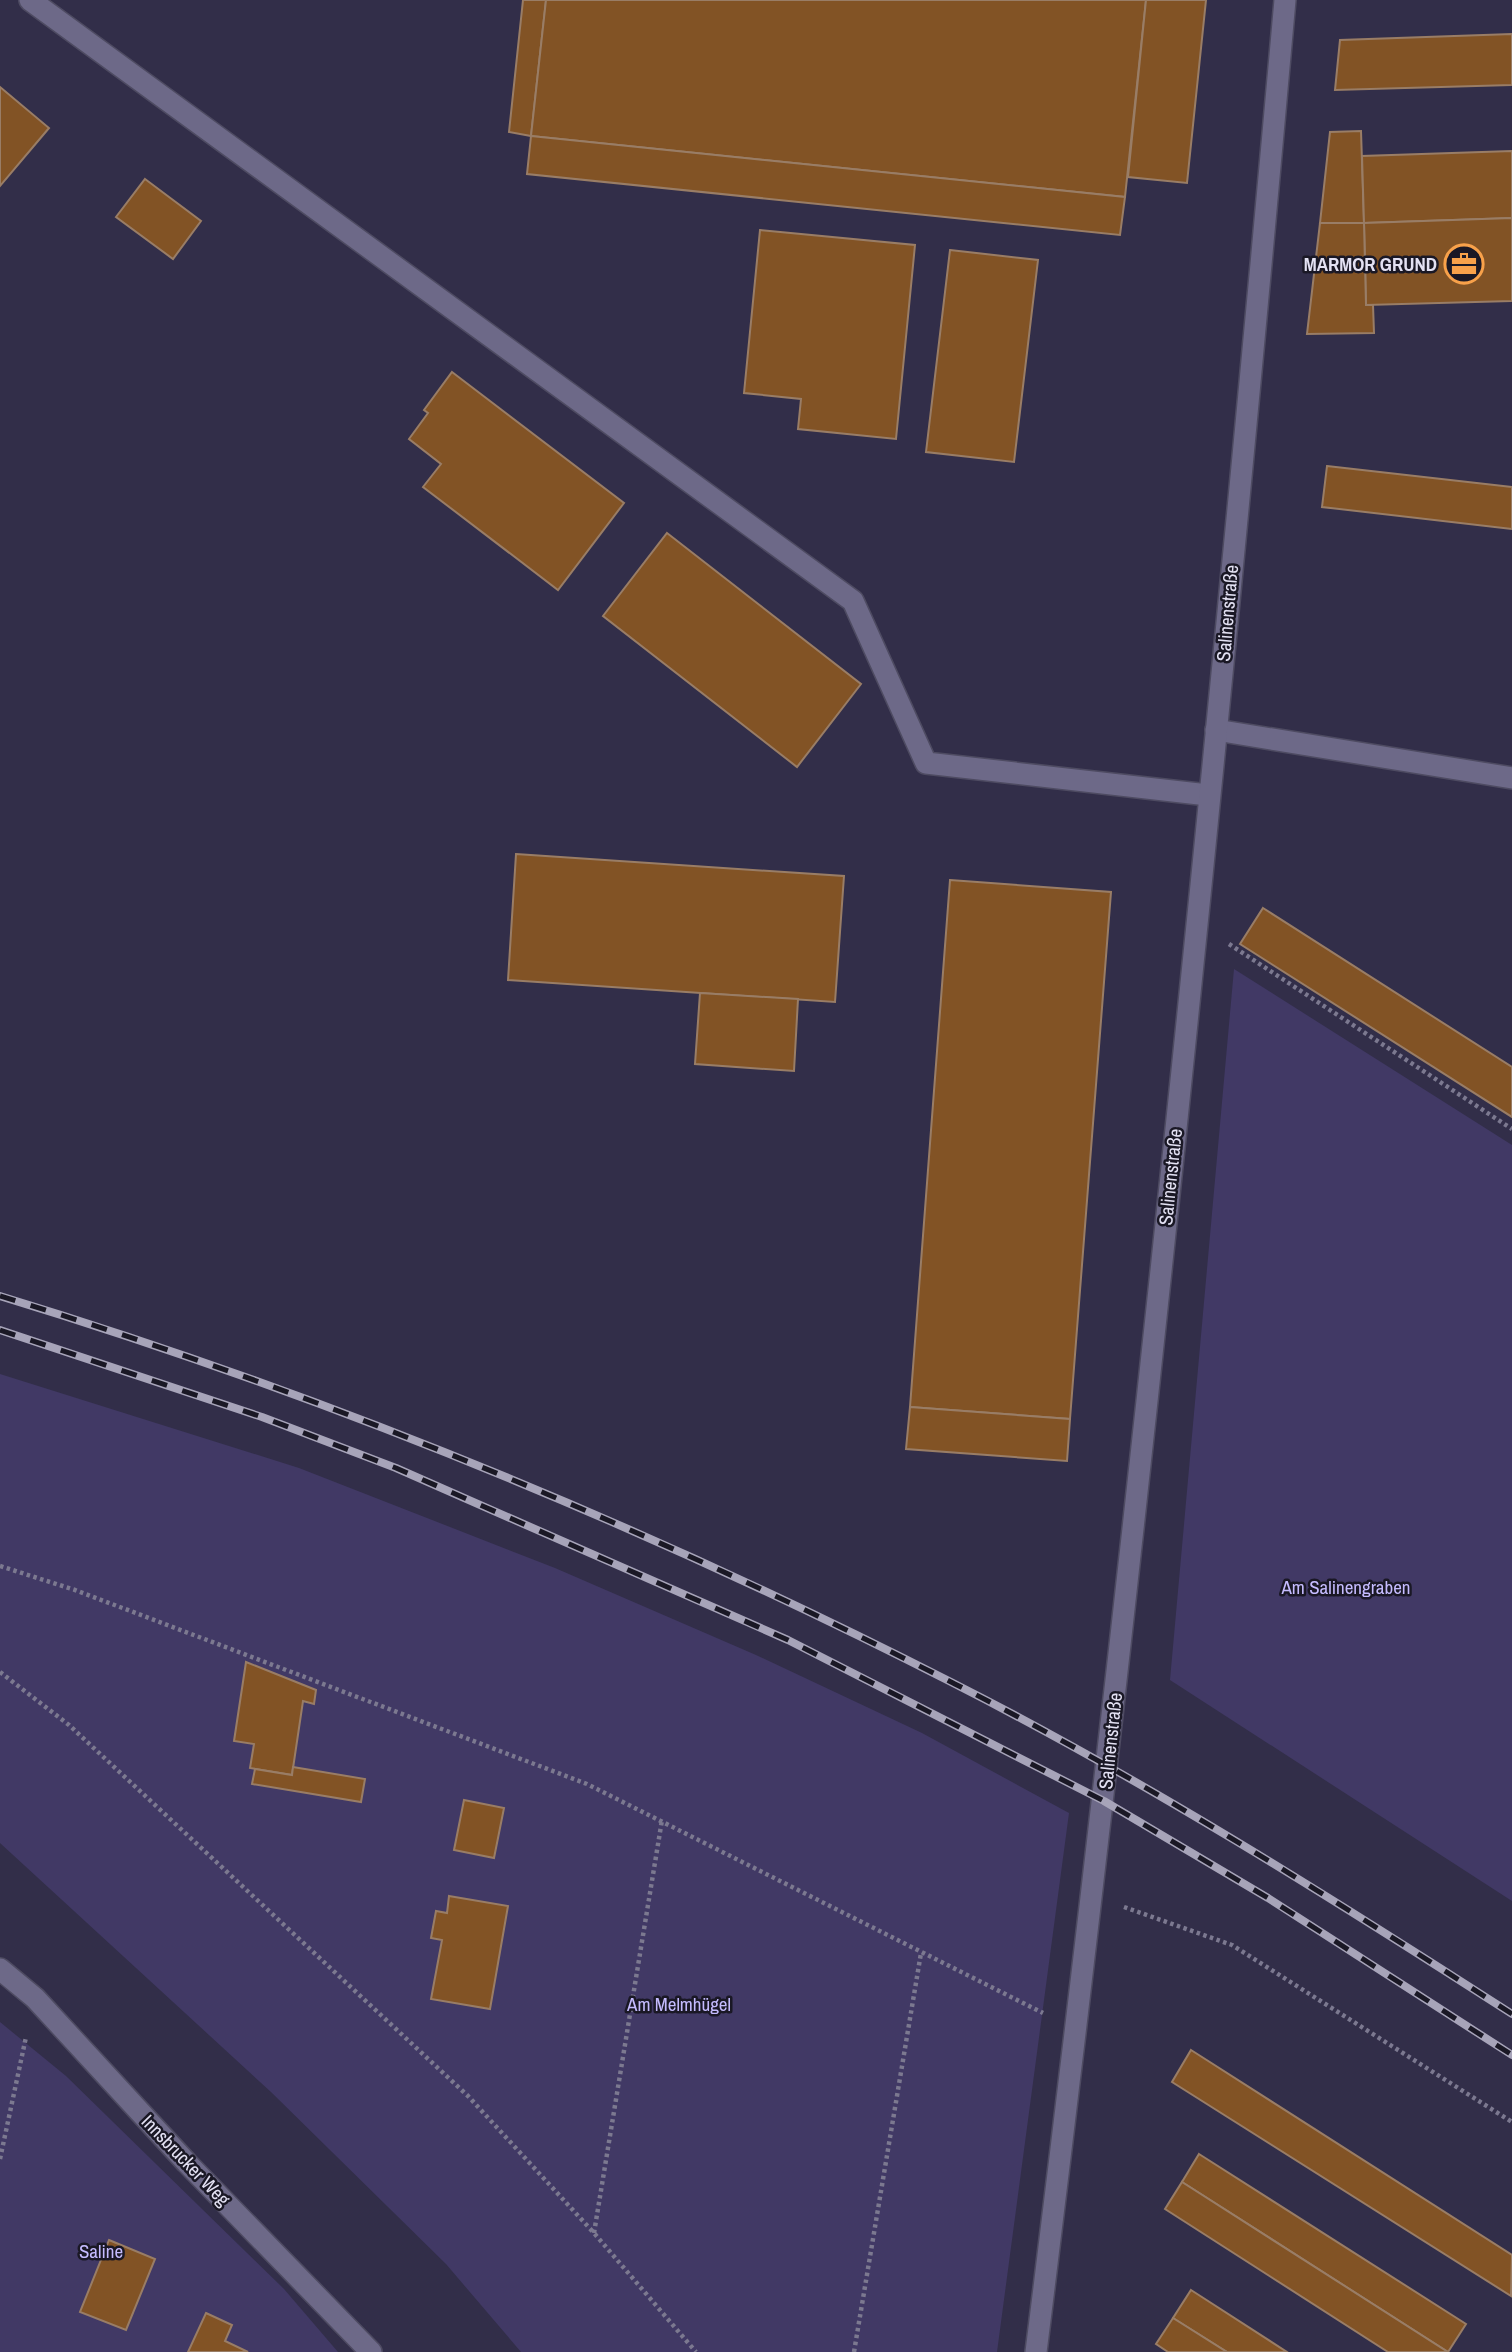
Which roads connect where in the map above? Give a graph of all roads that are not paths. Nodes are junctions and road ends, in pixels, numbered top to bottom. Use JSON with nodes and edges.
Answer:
{"nodes":[{"id":1,"x":30,"y":0,"type":"edge"},
{"id":2,"x":1285,"y":0,"type":"edge"},
{"id":3,"x":1216,"y":730,"type":"junction"},
{"id":4,"x":1512,"y":778,"type":"edge"},
{"id":5,"x":1208,"y":794,"type":"junction"},
{"id":6,"x":0,"y":1969,"type":"edge"},
{"id":7,"x":372,"y":2352,"type":"edge"},
{"id":8,"x":1036,"y":2352,"type":"edge"}],
"edges":[{"from":1,"to":5,"type":"street"},
{"from":2,"to":3,"type":"street","name":"Salinenstraße"},
{"from":3,"to":4,"type":"street"},
{"from":3,"to":5,"type":"street","name":"Salinenstraße"},
{"from":5,"to":8,"type":"street","name":"Salinenstraße"},
{"from":6,"to":7,"type":"street","name":"Innsbrucker Weg"}]}
